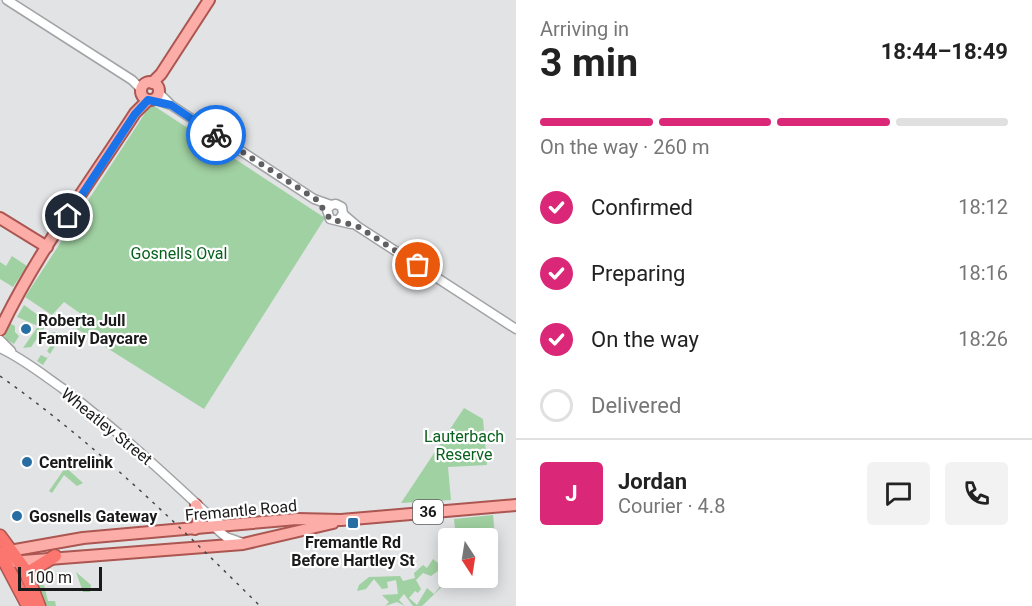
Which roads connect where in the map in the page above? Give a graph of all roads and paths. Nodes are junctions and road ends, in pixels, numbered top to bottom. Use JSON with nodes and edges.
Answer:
{"nodes":[{"id":1,"x":7,"y":0,"type":"edge"},
{"id":2,"x":209,"y":0,"type":"edge"},
{"id":3,"x":150,"y":91,"type":"junction"},
{"id":4,"x":329,"y":208,"type":"junction"},
{"id":5,"x":341,"y":217,"type":"junction"},
{"id":6,"x":0,"y":218,"type":"edge"},
{"id":7,"x":47,"y":247,"type":"junction"},
{"id":8,"x":3,"y":318,"type":"edge"},
{"id":9,"x":516,"y":329,"type":"edge"},
{"id":10,"x":0,"y":330,"type":"edge"},
{"id":11,"x":0,"y":340,"type":"edge"},
{"id":12,"x":0,"y":348,"type":"edge"},
{"id":13,"x":14,"y":354,"type":"junction"},
{"id":14,"x":196,"y":505,"type":"junction"},
{"id":15,"x":516,"y":506,"type":"edge"},
{"id":16,"x":298,"y":525,"type":"junction"},
{"id":17,"x":226,"y":526,"type":"junction"},
{"id":18,"x":214,"y":527,"type":"junction"},
{"id":19,"x":195,"y":529,"type":"junction"},
{"id":20,"x":0,"y":536,"type":"edge"},
{"id":21,"x":157,"y":538,"type":"dead end"},
{"id":22,"x":69,"y":539,"type":"junction"},
{"id":23,"x":243,"y":544,"type":"junction"},
{"id":24,"x":153,"y":551,"type":"junction"},
{"id":25,"x":7,"y":556,"type":"edge"},
{"id":26,"x":65,"y":556,"type":"junction"},
{"id":27,"x":28,"y":579,"type":"junction"},
{"id":28,"x":28,"y":606,"type":"edge"},
{"id":29,"x":39,"y":606,"type":"edge"}],
"edges":[{"from":1,"to":3,"type":"street"},
{"from":2,"to":3,"type":"main road"},
{"from":3,"to":4,"type":"street"},
{"from":3,"to":7,"type":"main road"},
{"from":4,"to":5,"type":"street"},
{"from":4,"to":5,"type":"street"},
{"from":5,"to":9,"type":"street"},
{"from":6,"to":7,"type":"main road"},
{"from":7,"to":8,"type":"main road"},
{"from":8,"to":10,"type":"main road"},
{"from":11,"to":13,"type":"street","name":"Wheatley Street"},
{"from":12,"to":13,"type":"street","name":"Wheatley Street"},
{"from":13,"to":14,"type":"street","name":"Wheatley Street"},
{"from":14,"to":17,"type":"street","name":"Wheatley Street"},
{"from":14,"to":18,"type":"street","name":"Wheatley Street"},
{"from":14,"to":19,"type":"main road"},
{"from":15,"to":16,"type":"main road","name":"Fremantle Road","number":"36"},
{"from":16,"to":17,"type":"main road","name":"Fremantle Road","number":"36"},
{"from":16,"to":23,"type":"main road","name":"Fremantle Road","number":"36"},
{"from":17,"to":18,"type":"main road","name":"Fremantle Road","number":"36"},
{"from":18,"to":19,"type":"main road","name":"Fremantle Road","number":"36"},
{"from":18,"to":23,"type":"street","name":"Wheatley Street"},
{"from":19,"to":22,"type":"main road","name":"Fremantle Road","number":"36"},
{"from":20,"to":25,"type":"highway"},
{"from":21,"to":24,"type":"main road"},
{"from":22,"to":25,"type":"main road","name":"Fremantle Road","number":"36"},
{"from":22,"to":26,"type":"main road"},
{"from":23,"to":24,"type":"main road","name":"Fremantle Road","number":"36"},
{"from":24,"to":26,"type":"main road","name":"Fremantle Road","number":"36"},
{"from":25,"to":26,"type":"main road","name":"Fremantle Road","number":"36"},
{"from":25,"to":27,"type":"highway"},
{"from":25,"to":28,"type":"highway"},
{"from":26,"to":27,"type":"highway"},
{"from":27,"to":29,"type":"highway"}]}
